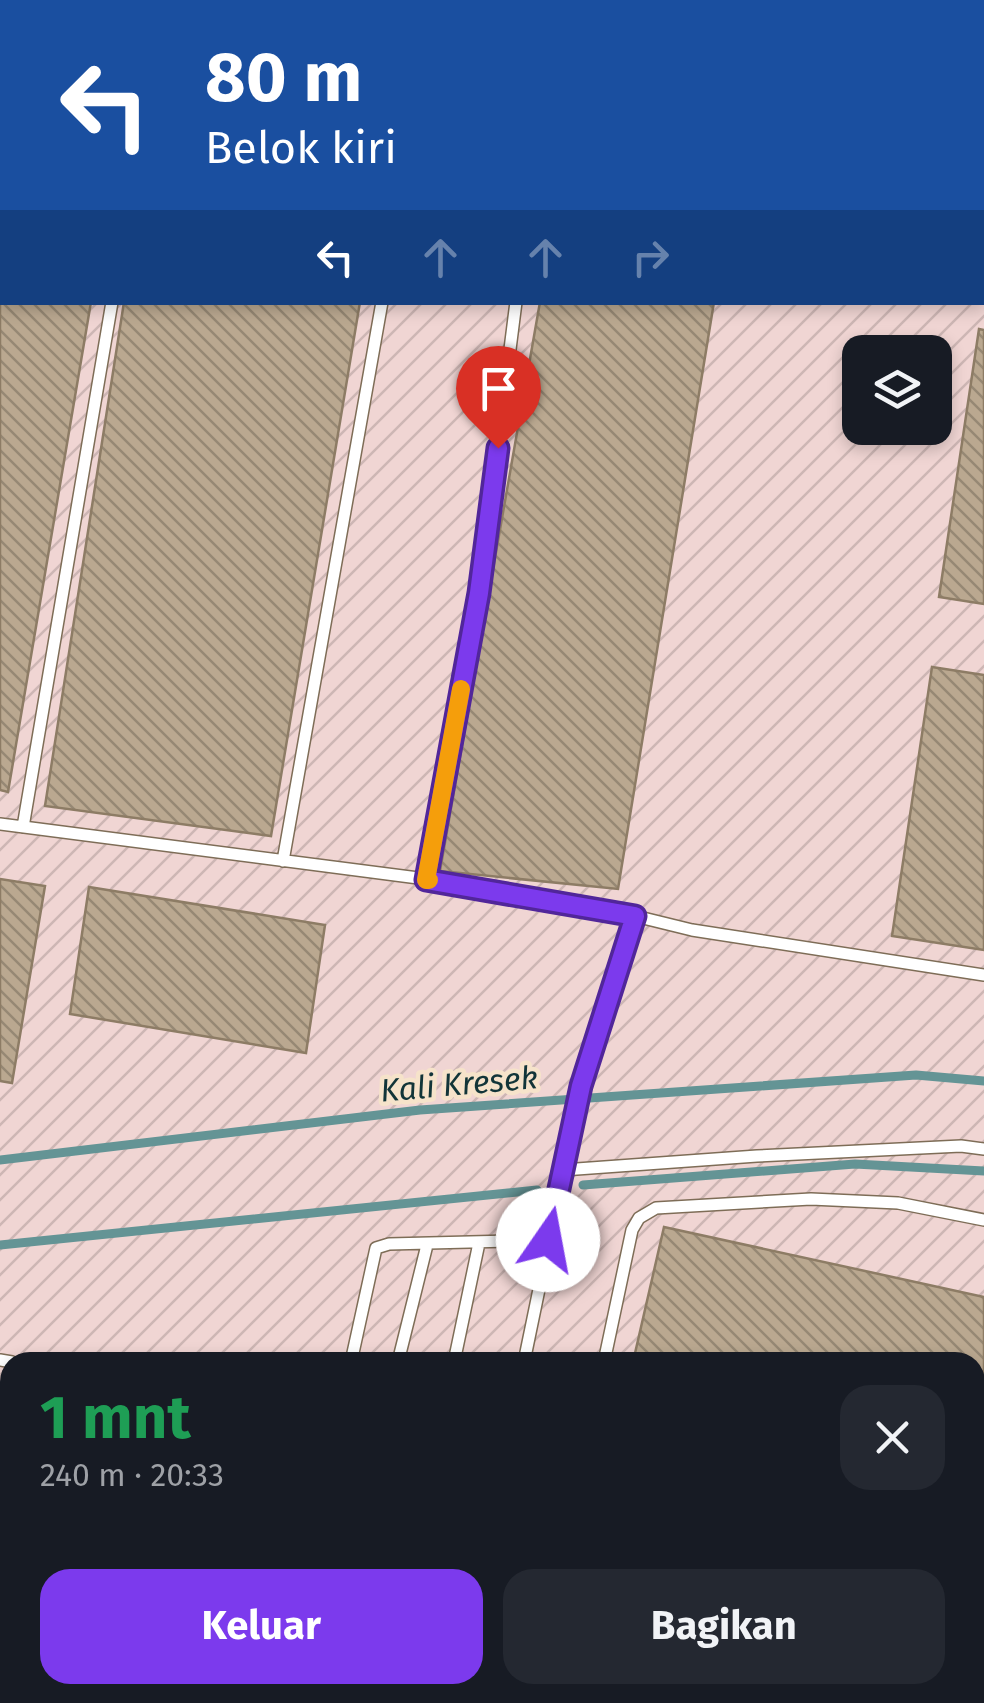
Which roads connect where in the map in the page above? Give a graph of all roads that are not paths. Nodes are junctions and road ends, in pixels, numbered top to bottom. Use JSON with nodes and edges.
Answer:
{"nodes":[{"id":1,"x":111,"y":305,"type":"edge"},
{"id":2,"x":381,"y":305,"type":"edge"},
{"id":3,"x":516,"y":305,"type":"edge"},
{"id":4,"x":0,"y":824,"type":"edge"},
{"id":5,"x":23,"y":827,"type":"junction"},
{"id":6,"x":283,"y":861,"type":"junction"},
{"id":7,"x":426,"y":880,"type":"junction"},
{"id":8,"x":635,"y":916,"type":"junction"},
{"id":9,"x":984,"y":975,"type":"edge"},
{"id":10,"x":984,"y":1149,"type":"edge"},
{"id":11,"x":563,"y":1170,"type":"junction"},
{"id":12,"x":984,"y":1220,"type":"edge"},
{"id":13,"x":548,"y":1240,"type":"junction"},
{"id":14,"x":479,"y":1243,"type":"junction"},
{"id":15,"x":428,"y":1244,"type":"junction"},
{"id":16,"x":353,"y":1352,"type":"edge"},
{"id":17,"x":401,"y":1352,"type":"edge"},
{"id":18,"x":456,"y":1352,"type":"edge"},
{"id":19,"x":526,"y":1352,"type":"edge"},
{"id":20,"x":606,"y":1352,"type":"edge"}],
"edges":[{"from":1,"to":5,"type":"lane"},
{"from":2,"to":6,"type":"lane"},
{"from":3,"to":7,"type":"lane"},
{"from":4,"to":5,"type":"lane"},
{"from":5,"to":6,"type":"lane"},
{"from":6,"to":7,"type":"lane"},
{"from":7,"to":8,"type":"lane"},
{"from":8,"to":9,"type":"lane"},
{"from":8,"to":11,"type":"lane"},
{"from":10,"to":11,"type":"lane"},
{"from":11,"to":13,"type":"lane"},
{"from":12,"to":20,"type":"lane"},
{"from":13,"to":14,"type":"lane"},
{"from":13,"to":19,"type":"lane"},
{"from":14,"to":15,"type":"lane"},
{"from":14,"to":18,"type":"lane"},
{"from":15,"to":16,"type":"lane"},
{"from":15,"to":17,"type":"lane"}]}
